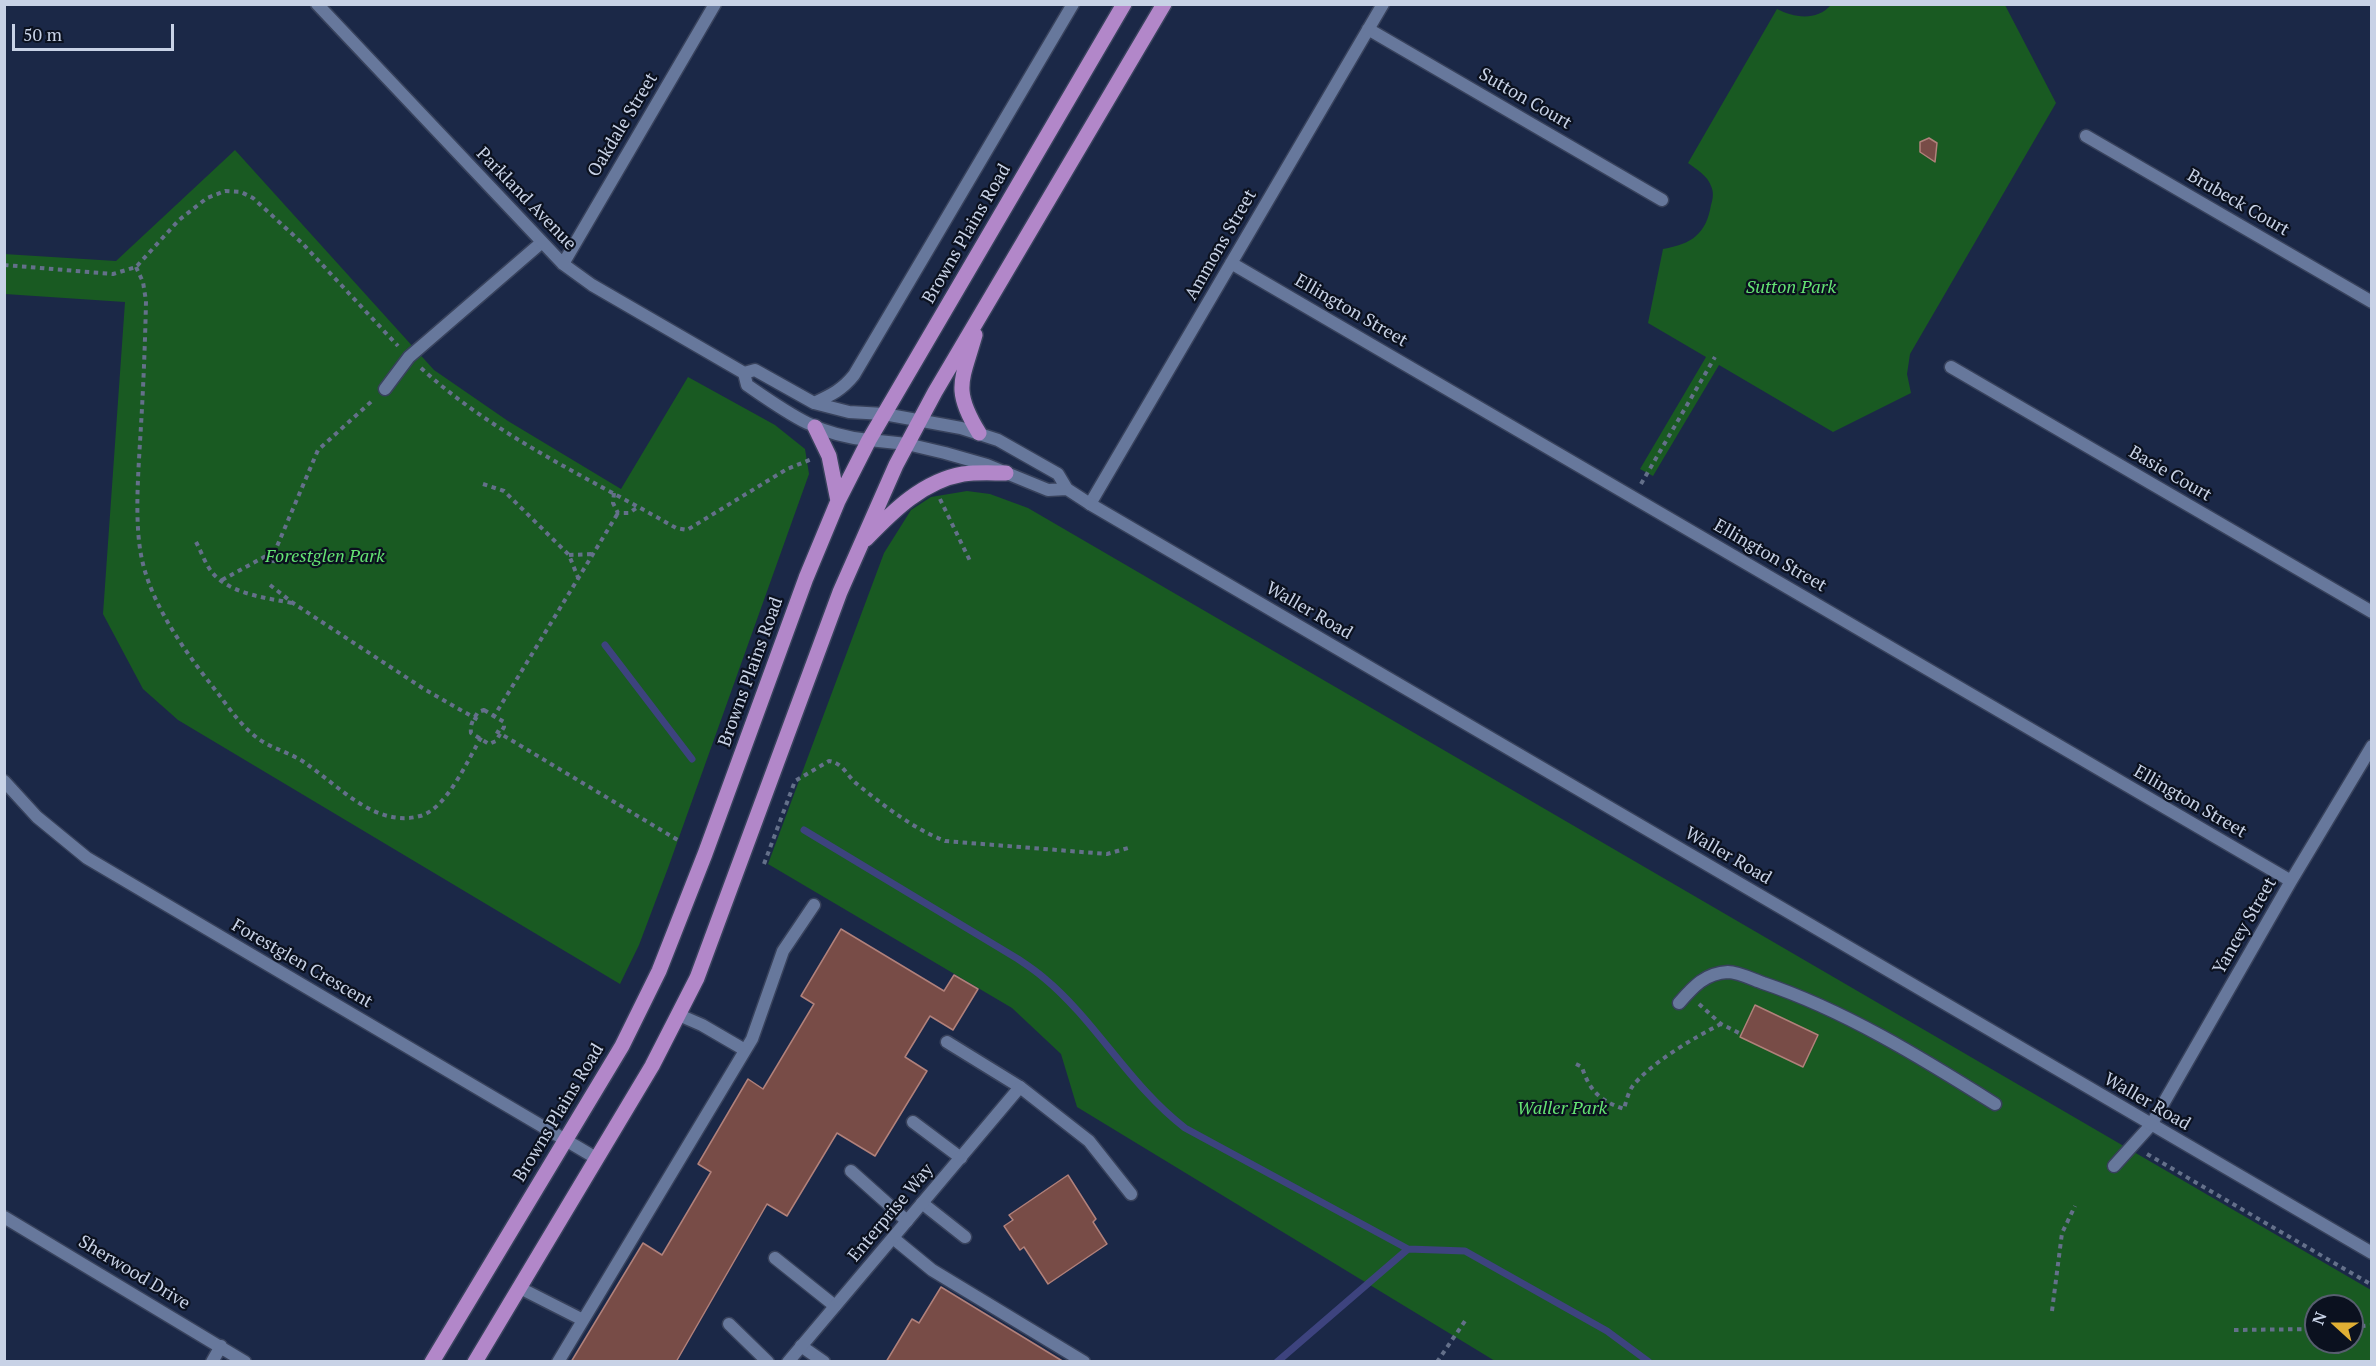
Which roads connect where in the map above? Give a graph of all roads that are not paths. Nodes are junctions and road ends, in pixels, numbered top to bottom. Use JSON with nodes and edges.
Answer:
{"nodes":[{"id":1,"x":317,"y":4,"type":"edge"},
{"id":2,"x":715,"y":4,"type":"edge"},
{"id":3,"x":1072,"y":4,"type":"edge"},
{"id":4,"x":1124,"y":4,"type":"edge"},
{"id":5,"x":1164,"y":4,"type":"edge"},
{"id":6,"x":1383,"y":4,"type":"edge"},
{"id":7,"x":1368,"y":29,"type":"junction"},
{"id":8,"x":2086,"y":136,"type":"dead end"},
{"id":9,"x":1662,"y":200,"type":"dead end"},
{"id":10,"x":541,"y":243,"type":"junction"},
{"id":11,"x":1232,"y":263,"type":"junction"},
{"id":12,"x":562,"y":264,"type":"junction"},
{"id":13,"x":2372,"y":302,"type":"edge"},
{"id":14,"x":981,"y":315,"type":"junction"},
{"id":15,"x":1951,"y":367,"type":"dead end"},
{"id":16,"x":744,"y":373,"type":"junction"},
{"id":17,"x":385,"y":389,"type":"road end"},
{"id":18,"x":813,"y":403,"type":"junction"},
{"id":19,"x":884,"y":414,"type":"junction"},
{"id":20,"x":919,"y":421,"type":"junction"},
{"id":21,"x":815,"y":427,"type":"junction"},
{"id":22,"x":979,"y":433,"type":"junction"},
{"id":23,"x":869,"y":440,"type":"junction"},
{"id":24,"x":907,"y":444,"type":"junction"},
{"id":25,"x":1006,"y":473,"type":"junction"},
{"id":26,"x":1067,"y":489,"type":"junction"},
{"id":27,"x":838,"y":501,"type":"junction"},
{"id":28,"x":1090,"y":504,"type":"junction"},
{"id":29,"x":858,"y":547,"type":"junction"},
{"id":30,"x":2372,"y":612,"type":"edge"},
{"id":31,"x":2372,"y":746,"type":"edge"},
{"id":32,"x":4,"y":781,"type":"edge"},
{"id":33,"x":2291,"y":881,"type":"junction"},
{"id":34,"x":814,"y":905,"type":"dead end"},
{"id":35,"x":1679,"y":1003,"type":"dead end"},
{"id":36,"x":679,"y":1015,"type":"junction"},
{"id":37,"x":947,"y":1042,"type":"dead end"},
{"id":38,"x":745,"y":1050,"type":"junction"},
{"id":39,"x":1020,"y":1087,"type":"junction"},
{"id":40,"x":1995,"y":1104,"type":"dead end"},
{"id":41,"x":913,"y":1122,"type":"dead end"},
{"id":42,"x":2151,"y":1125,"type":"junction"},
{"id":43,"x":565,"y":1139,"type":"junction"},
{"id":44,"x":596,"y":1158,"type":"junction"},
{"id":45,"x":961,"y":1158,"type":"junction"},
{"id":46,"x":2114,"y":1166,"type":"dead end"},
{"id":47,"x":851,"y":1171,"type":"dead end"},
{"id":48,"x":1131,"y":1194,"type":"dead end"},
{"id":49,"x":922,"y":1203,"type":"junction"},
{"id":50,"x":4,"y":1217,"type":"edge"},
{"id":51,"x":907,"y":1221,"type":"junction"},
{"id":52,"x":965,"y":1237,"type":"dead end"},
{"id":53,"x":893,"y":1238,"type":"junction"},
{"id":54,"x":2372,"y":1253,"type":"edge"},
{"id":55,"x":775,"y":1258,"type":"dead end"},
{"id":56,"x":520,"y":1288,"type":"junction"},
{"id":57,"x":835,"y":1306,"type":"junction"},
{"id":58,"x":583,"y":1320,"type":"junction"},
{"id":59,"x":729,"y":1324,"type":"dead end"},
{"id":60,"x":221,"y":1346,"type":"junction"},
{"id":61,"x":801,"y":1346,"type":"junction"},
{"id":62,"x":212,"y":1362,"type":"edge"},
{"id":63,"x":244,"y":1362,"type":"edge"},
{"id":64,"x":432,"y":1362,"type":"edge"},
{"id":65,"x":475,"y":1362,"type":"edge"},
{"id":66,"x":558,"y":1362,"type":"edge"},
{"id":67,"x":768,"y":1362,"type":"edge"},
{"id":68,"x":788,"y":1362,"type":"edge"},
{"id":69,"x":824,"y":1362,"type":"edge"},
{"id":70,"x":1084,"y":1362,"type":"edge"}],
"edges":[{"from":1,"to":10,"type":"street","name":"Parkland Avenue"},
{"from":2,"to":12,"type":"street","name":"Oakdale Street"},
{"from":3,"to":18,"type":"street","name":"Browns Plains Road"},
{"from":4,"to":19,"type":"main road","name":"Browns Plains Road"},
{"from":5,"to":14,"type":"main road"},
{"from":6,"to":7,"type":"street","name":"Ammons Street"},
{"from":7,"to":9,"type":"street","name":"Sutton Court"},
{"from":7,"to":11,"type":"street","name":"Ammons Street"},
{"from":8,"to":13,"type":"street","name":"Brubeck Court"},
{"from":10,"to":12,"type":"street","name":"Parkland Avenue"},
{"from":10,"to":17,"type":"street"},
{"from":11,"to":28,"type":"street","name":"Ammons Street"},
{"from":11,"to":33,"type":"street","name":"Ellington Street"},
{"from":12,"to":16,"type":"street","name":"Parkland Avenue"},
{"from":14,"to":20,"type":"main road"},
{"from":14,"to":22,"type":"main road"},
{"from":15,"to":30,"type":"street","name":"Basie Court"},
{"from":16,"to":18,"type":"street","name":"Parkland Avenue"},
{"from":16,"to":21,"type":"street","name":"Parkland Avenue"},
{"from":18,"to":19,"type":"street","name":"Parkland Avenue"},
{"from":19,"to":20,"type":"street","name":"Waller Road"},
{"from":19,"to":23,"type":"main road","name":"Browns Plains Road"},
{"from":20,"to":22,"type":"street","name":"Waller Road"},
{"from":20,"to":24,"type":"main road"},
{"from":21,"to":23,"type":"street","name":"Parkland Avenue"},
{"from":21,"to":27,"type":"main road"},
{"from":22,"to":26,"type":"street","name":"Waller Road"},
{"from":23,"to":24,"type":"street","name":"Waller Road"},
{"from":23,"to":27,"type":"main road","name":"Browns Plains Road"},
{"from":24,"to":25,"type":"street","name":"Waller Road"},
{"from":24,"to":29,"type":"main road"},
{"from":25,"to":26,"type":"street","name":"Waller Road"},
{"from":25,"to":29,"type":"main road"},
{"from":26,"to":28,"type":"street","name":"Waller Road"},
{"from":27,"to":43,"type":"main road","name":"Browns Plains Road"},
{"from":28,"to":42,"type":"street","name":"Waller Road"},
{"from":29,"to":36,"type":"main road"},
{"from":31,"to":33,"type":"street","name":"Yancey Street"},
{"from":32,"to":43,"type":"street","name":"Forestglen Crescent"},
{"from":33,"to":42,"type":"street","name":"Yancey Street"},
{"from":34,"to":38,"type":"street"},
{"from":35,"to":40,"type":"street"},
{"from":36,"to":38,"type":"street"},
{"from":36,"to":44,"type":"main road"},
{"from":37,"to":39,"type":"street"},
{"from":38,"to":58,"type":"street"},
{"from":39,"to":45,"type":"street","name":"Enterprise Way"},
{"from":39,"to":48,"type":"street"},
{"from":41,"to":45,"type":"street"},
{"from":42,"to":46,"type":"street","name":"Yancey Street"},
{"from":42,"to":54,"type":"street","name":"Waller Road"},
{"from":43,"to":44,"type":"street","name":"Forestglen Crescent"},
{"from":43,"to":64,"type":"main road","name":"Browns Plains Road"},
{"from":44,"to":56,"type":"main road"},
{"from":45,"to":49,"type":"street","name":"Enterprise Way"},
{"from":47,"to":51,"type":"street"},
{"from":49,"to":51,"type":"street","name":"Enterprise Way"},
{"from":49,"to":52,"type":"street"},
{"from":50,"to":60,"type":"street","name":"Sherwood Drive"},
{"from":51,"to":53,"type":"street","name":"Enterprise Way"},
{"from":53,"to":57,"type":"street","name":"Enterprise Way"},
{"from":53,"to":70,"type":"street"},
{"from":55,"to":57,"type":"street"},
{"from":56,"to":58,"type":"street"},
{"from":56,"to":65,"type":"main road"},
{"from":57,"to":61,"type":"street","name":"Enterprise Way"},
{"from":58,"to":66,"type":"street"},
{"from":59,"to":67,"type":"street"},
{"from":60,"to":62,"type":"street"},
{"from":60,"to":63,"type":"street","name":"Sherwood Drive"},
{"from":61,"to":68,"type":"street","name":"Enterprise Way"},
{"from":61,"to":69,"type":"street"}]}
